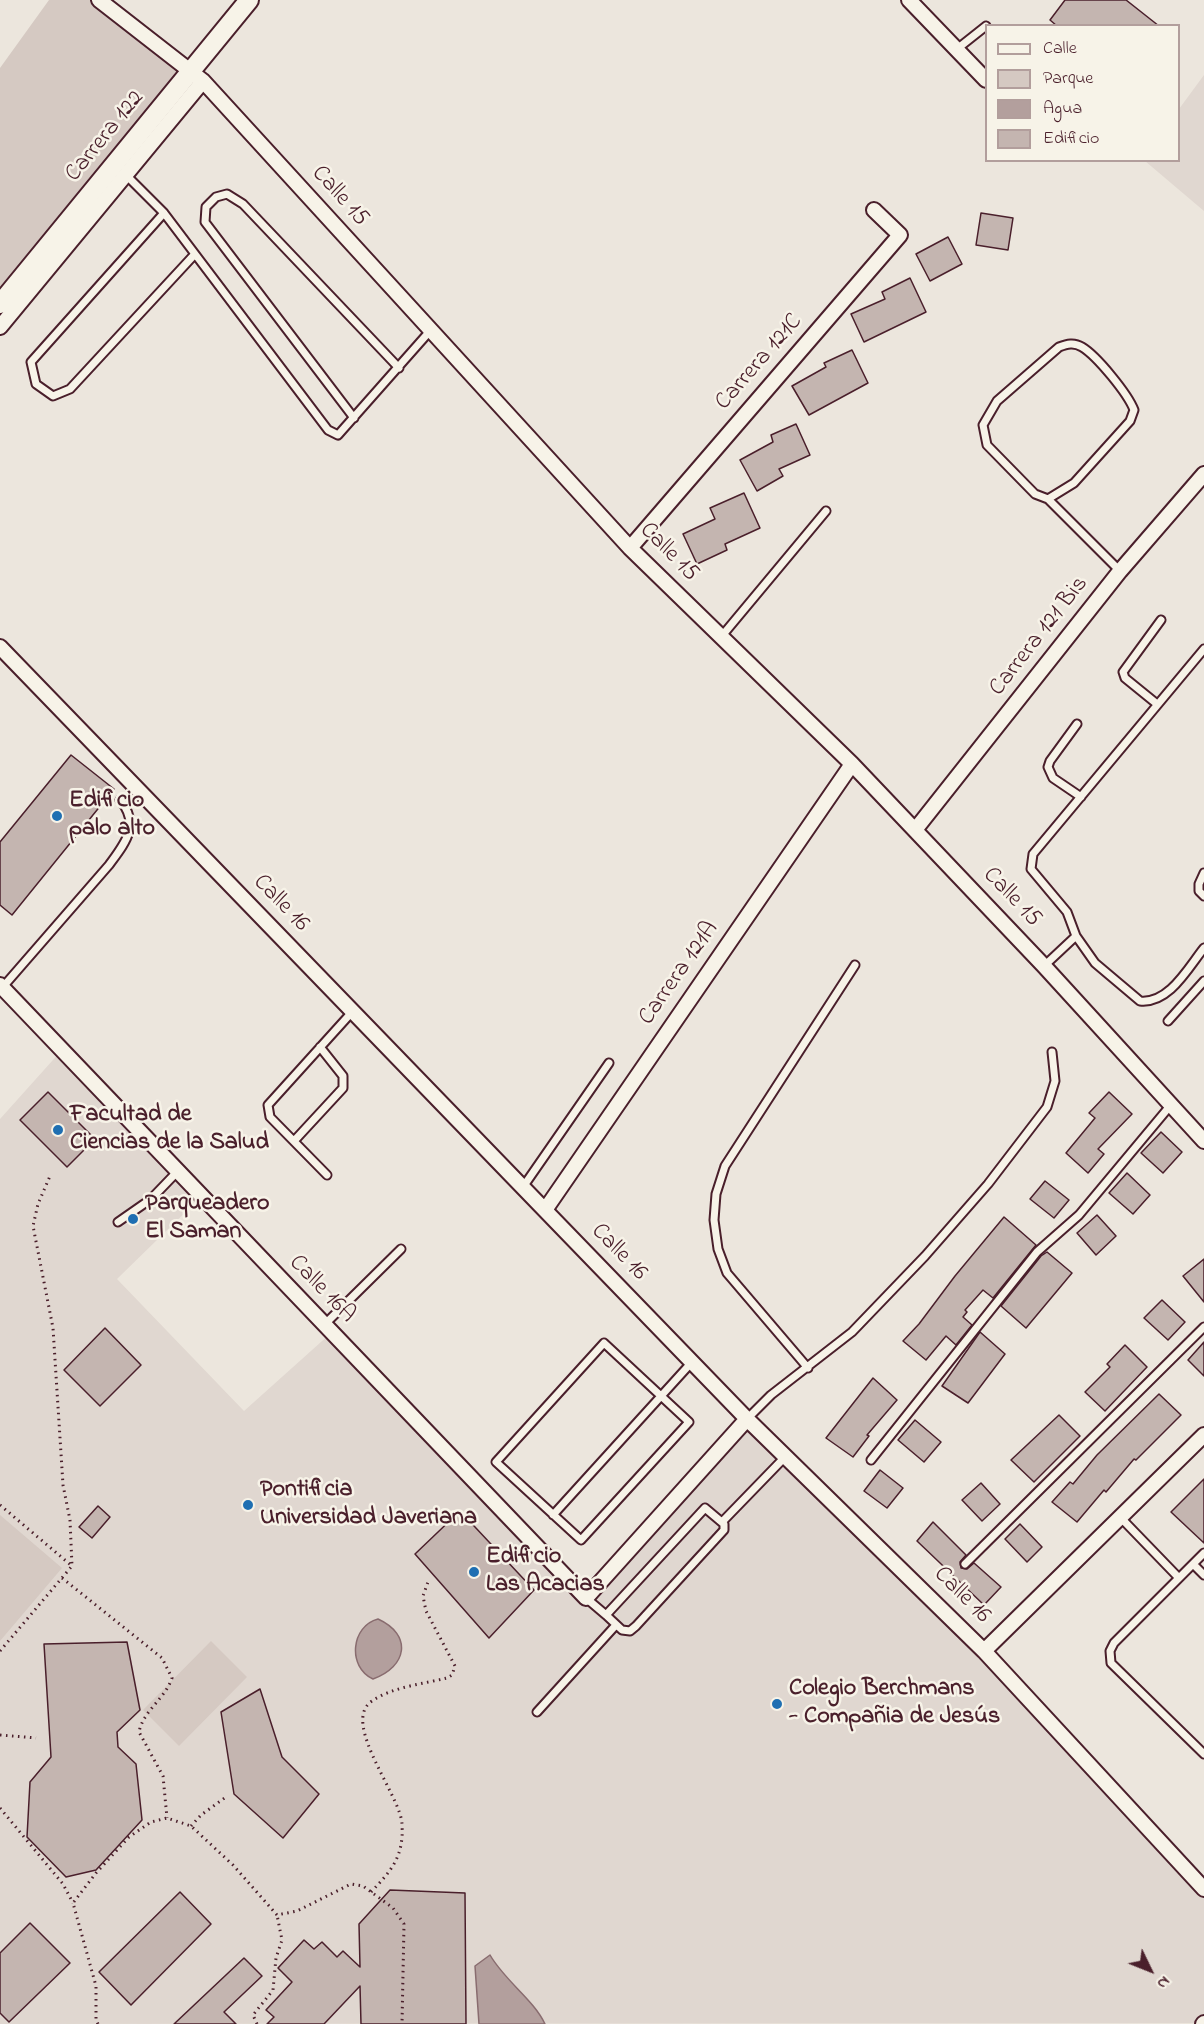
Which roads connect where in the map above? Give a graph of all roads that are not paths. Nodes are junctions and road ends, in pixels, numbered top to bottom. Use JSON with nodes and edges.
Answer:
{"nodes":[{"id":1,"x":99,"y":0,"type":"edge"},
{"id":2,"x":249,"y":0,"type":"edge"},
{"id":3,"x":909,"y":0,"type":"edge"},
{"id":4,"x":985,"y":29,"type":"edge"},
{"id":5,"x":957,"y":49,"type":"junction"},
{"id":6,"x":197,"y":76,"type":"junction"},
{"id":7,"x":985,"y":78,"type":"edge"},
{"id":8,"x":126,"y":175,"type":"junction"},
{"id":9,"x":874,"y":210,"type":"dead end"},
{"id":10,"x":164,"y":213,"type":"junction"},
{"id":11,"x":195,"y":254,"type":"junction"},
{"id":12,"x":0,"y":304,"type":"edge"},
{"id":13,"x":0,"y":327,"type":"edge"},
{"id":14,"x":429,"y":331,"type":"junction"},
{"id":15,"x":399,"y":368,"type":"junction"},
{"id":16,"x":354,"y":418,"type":"junction"},
{"id":17,"x":1204,"y":474,"type":"edge"},
{"id":18,"x":1048,"y":499,"type":"junction"},
{"id":19,"x":826,"y":511,"type":"dead end"},
{"id":20,"x":630,"y":548,"type":"junction"},
{"id":21,"x":1120,"y":571,"type":"junction"},
{"id":22,"x":1161,"y":620,"type":"dead end"},
{"id":23,"x":721,"y":637,"type":"junction"},
{"id":24,"x":0,"y":647,"type":"edge"},
{"id":25,"x":1204,"y":649,"type":"edge"},
{"id":26,"x":1157,"y":704,"type":"junction"},
{"id":27,"x":1077,"y":724,"type":"dead end"},
{"id":28,"x":852,"y":764,"type":"junction"},
{"id":29,"x":1081,"y":797,"type":"junction"},
{"id":30,"x":120,"y":800,"type":"dead end"},
{"id":31,"x":915,"y":831,"type":"junction"},
{"id":32,"x":1204,"y":873,"type":"edge"},
{"id":33,"x":1204,"y":896,"type":"edge"},
{"id":34,"x":1076,"y":936,"type":"junction"},
{"id":35,"x":1204,"y":948,"type":"edge"},
{"id":36,"x":855,"y":965,"type":"dead end"},
{"id":37,"x":1044,"y":966,"type":"junction"},
{"id":38,"x":1204,"y":981,"type":"edge"},
{"id":39,"x":1,"y":986,"type":"edge"},
{"id":40,"x":353,"y":1011,"type":"junction"},
{"id":41,"x":1168,"y":1021,"type":"dead end"},
{"id":42,"x":320,"y":1047,"type":"junction"},
{"id":43,"x":1052,"y":1052,"type":"dead end"},
{"id":44,"x":609,"y":1063,"type":"dead end"},
{"id":45,"x":1170,"y":1106,"type":"junction"},
{"id":46,"x":294,"y":1141,"type":"junction"},
{"id":47,"x":1204,"y":1141,"type":"edge"},
{"id":48,"x":177,"y":1172,"type":"junction"},
{"id":49,"x":327,"y":1175,"type":"dead end"},
{"id":50,"x":522,"y":1187,"type":"junction"},
{"id":51,"x":545,"y":1210,"type":"junction"},
{"id":52,"x":118,"y":1222,"type":"dead end"},
{"id":53,"x":402,"y":1249,"type":"dead end"},
{"id":54,"x":324,"y":1325,"type":"junction"},
{"id":55,"x":1204,"y":1327,"type":"edge"},
{"id":56,"x":692,"y":1362,"type":"junction"},
{"id":57,"x":808,"y":1368,"type":"junction"},
{"id":58,"x":661,"y":1396,"type":"junction"},
{"id":59,"x":747,"y":1419,"type":"junction"},
{"id":60,"x":1204,"y":1435,"type":"edge"},
{"id":61,"x":786,"y":1456,"type":"junction"},
{"id":62,"x":871,"y":1460,"type":"dead end"},
{"id":63,"x":553,"y":1515,"type":"junction"},
{"id":64,"x":1120,"y":1517,"type":"junction"},
{"id":65,"x":722,"y":1522,"type":"junction"},
{"id":66,"x":1204,"y":1554,"type":"edge"},
{"id":67,"x":965,"y":1563,"type":"dead end"},
{"id":68,"x":1192,"y":1564,"type":"junction"},
{"id":69,"x":1204,"y":1575,"type":"edge"},
{"id":70,"x":1179,"y":1578,"type":"junction"},
{"id":71,"x":586,"y":1598,"type":"junction"},
{"id":72,"x":606,"y":1615,"type":"junction"},
{"id":73,"x":616,"y":1625,"type":"junction"},
{"id":74,"x":984,"y":1651,"type":"junction"},
{"id":75,"x":537,"y":1712,"type":"dead end"},
{"id":76,"x":1204,"y":1754,"type":"edge"},
{"id":77,"x":1204,"y":1889,"type":"edge"}],
"edges":[{"from":1,"to":6,"type":"street","name":"Calle 15"},
{"from":2,"to":6,"type":"street","name":"Carrera 122"},
{"from":3,"to":5,"type":"street"},
{"from":4,"to":5,"type":"lane"},
{"from":5,"to":7,"type":"street"},
{"from":6,"to":8,"type":"street","name":"Carrera 122"},
{"from":6,"to":12,"type":"street","name":"Carrera 122"},
{"from":6,"to":14,"type":"street","name":"Calle 15"},
{"from":8,"to":10,"type":"lane"},
{"from":8,"to":13,"type":"street","name":"Carrera 122"},
{"from":9,"to":20,"type":"street","name":"Carrera 121C"},
{"from":10,"to":11,"type":"lane"},
{"from":10,"to":11,"type":"lane"},
{"from":11,"to":16,"type":"lane"},
{"from":14,"to":15,"type":"lane"},
{"from":14,"to":20,"type":"street","name":"Calle 15"},
{"from":15,"to":16,"type":"lane"},
{"from":15,"to":16,"type":"lane"},
{"from":17,"to":21,"type":"street","name":"Carrera 121 Bis"},
{"from":18,"to":18,"type":"lane"},
{"from":18,"to":21,"type":"lane"},
{"from":19,"to":23,"type":"lane"},
{"from":20,"to":23,"type":"street","name":"Calle 15"},
{"from":21,"to":31,"type":"street","name":"Carrera 121 Bis"},
{"from":22,"to":26,"type":"lane"},
{"from":23,"to":28,"type":"street","name":"Calle 15"},
{"from":24,"to":40,"type":"street","name":"Calle 16"},
{"from":25,"to":26,"type":"lane"},
{"from":26,"to":29,"type":"lane"},
{"from":27,"to":29,"type":"lane"},
{"from":28,"to":31,"type":"street","name":"Calle 15"},
{"from":28,"to":51,"type":"street","name":"Carrera 121A"},
{"from":29,"to":34,"type":"lane"},
{"from":30,"to":39,"type":"lane"},
{"from":31,"to":37,"type":"street","name":"Calle 15"},
{"from":32,"to":33,"type":"lane"},
{"from":34,"to":35,"type":"lane"},
{"from":34,"to":37,"type":"lane"},
{"from":36,"to":57,"type":"lane"},
{"from":37,"to":45,"type":"street","name":"Calle 15"},
{"from":38,"to":41,"type":"lane"},
{"from":39,"to":48,"type":"street","name":"Calle 16A"},
{"from":40,"to":42,"type":"lane"},
{"from":40,"to":50,"type":"street","name":"Calle 16"},
{"from":42,"to":46,"type":"lane"},
{"from":42,"to":46,"type":"lane"},
{"from":43,"to":57,"type":"lane"},
{"from":44,"to":50,"type":"lane"},
{"from":45,"to":47,"type":"street","name":"Calle 15"},
{"from":45,"to":62,"type":"lane"},
{"from":46,"to":49,"type":"lane"},
{"from":48,"to":52,"type":"lane"},
{"from":48,"to":54,"type":"street","name":"Calle 16A"},
{"from":50,"to":51,"type":"street","name":"Calle 16"},
{"from":51,"to":56,"type":"street","name":"Calle 16"},
{"from":53,"to":54,"type":"lane"},
{"from":54,"to":71,"type":"street","name":"Calle 16A"},
{"from":55,"to":67,"type":"lane"},
{"from":56,"to":58,"type":"lane"},
{"from":56,"to":59,"type":"street","name":"Calle 16"},
{"from":57,"to":59,"type":"lane"},
{"from":58,"to":63,"type":"lane"},
{"from":58,"to":63,"type":"lane"},
{"from":58,"to":63,"type":"lane"},
{"from":59,"to":61,"type":"street","name":"Calle 16"},
{"from":59,"to":71,"type":"street"},
{"from":60,"to":64,"type":"street"},
{"from":61,"to":65,"type":"lane"},
{"from":61,"to":74,"type":"street","name":"Calle 16"},
{"from":64,"to":70,"type":"lane"},
{"from":64,"to":74,"type":"street"},
{"from":65,"to":72,"type":"lane"},
{"from":65,"to":73,"type":"lane"},
{"from":66,"to":68,"type":"lane"},
{"from":68,"to":69,"type":"lane"},
{"from":68,"to":70,"type":"lane"},
{"from":70,"to":76,"type":"lane"},
{"from":71,"to":72,"type":"lane"},
{"from":72,"to":73,"type":"lane"},
{"from":73,"to":75,"type":"lane"},
{"from":74,"to":77,"type":"street","name":"Calle 16"}]}
